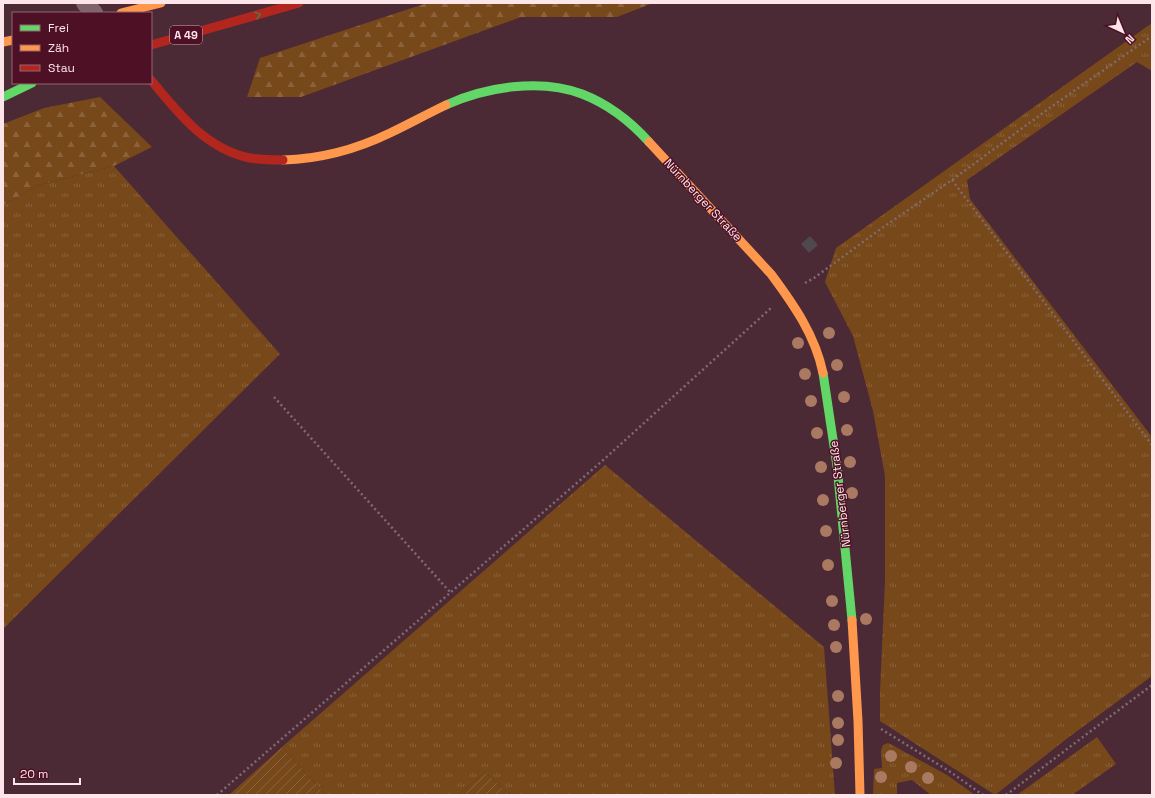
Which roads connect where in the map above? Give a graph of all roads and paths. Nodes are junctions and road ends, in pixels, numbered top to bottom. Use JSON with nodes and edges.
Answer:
{"nodes":[{"id":1,"x":85,"y":3,"type":"edge"},
{"id":2,"x":161,"y":3,"type":"edge"},
{"id":3,"x":299,"y":3,"type":"edge"},
{"id":4,"x":93,"y":12,"type":"edge"},
{"id":5,"x":125,"y":12,"type":"edge"},
{"id":6,"x":1152,"y":36,"type":"edge"},
{"id":7,"x":152,"y":45,"type":"edge"},
{"id":8,"x":152,"y":81,"type":"edge"},
{"id":9,"x":30,"y":84,"type":"edge"},
{"id":10,"x":3,"y":97,"type":"edge"},
{"id":11,"x":952,"y":180,"type":"junction"},
{"id":12,"x":786,"y":294,"type":"junction"},
{"id":13,"x":274,"y":397,"type":"dead end"},
{"id":14,"x":1152,"y":445,"type":"edge"},
{"id":15,"x":450,"y":592,"type":"junction"},
{"id":16,"x":1152,"y":685,"type":"edge"},
{"id":17,"x":880,"y":728,"type":"dead end"},
{"id":18,"x":217,"y":795,"type":"edge"},
{"id":19,"x":860,"y":795,"type":"edge"},
{"id":20,"x":983,"y":795,"type":"edge"},
{"id":21,"x":1006,"y":795,"type":"edge"}],
"edges":[{"from":1,"to":4,"type":"street"},
{"from":2,"to":5,"type":"main road"},
{"from":7,"to":3,"type":"main road","number":"A 49","one_way":true},
{"from":6,"to":11,"type":"path"},
{"from":8,"to":12,"type":"main road","name":"Nürnberger Straße"},
{"from":9,"to":10,"type":"main road"},
{"from":11,"to":12,"type":"path"},
{"from":11,"to":14,"type":"path"},
{"from":12,"to":15,"type":"path"},
{"from":12,"to":19,"type":"main road","name":"Nürnberger Straße"},
{"from":13,"to":15,"type":"path"},
{"from":15,"to":18,"type":"path"},
{"from":16,"to":21,"type":"path"},
{"from":17,"to":20,"type":"path"}]}
